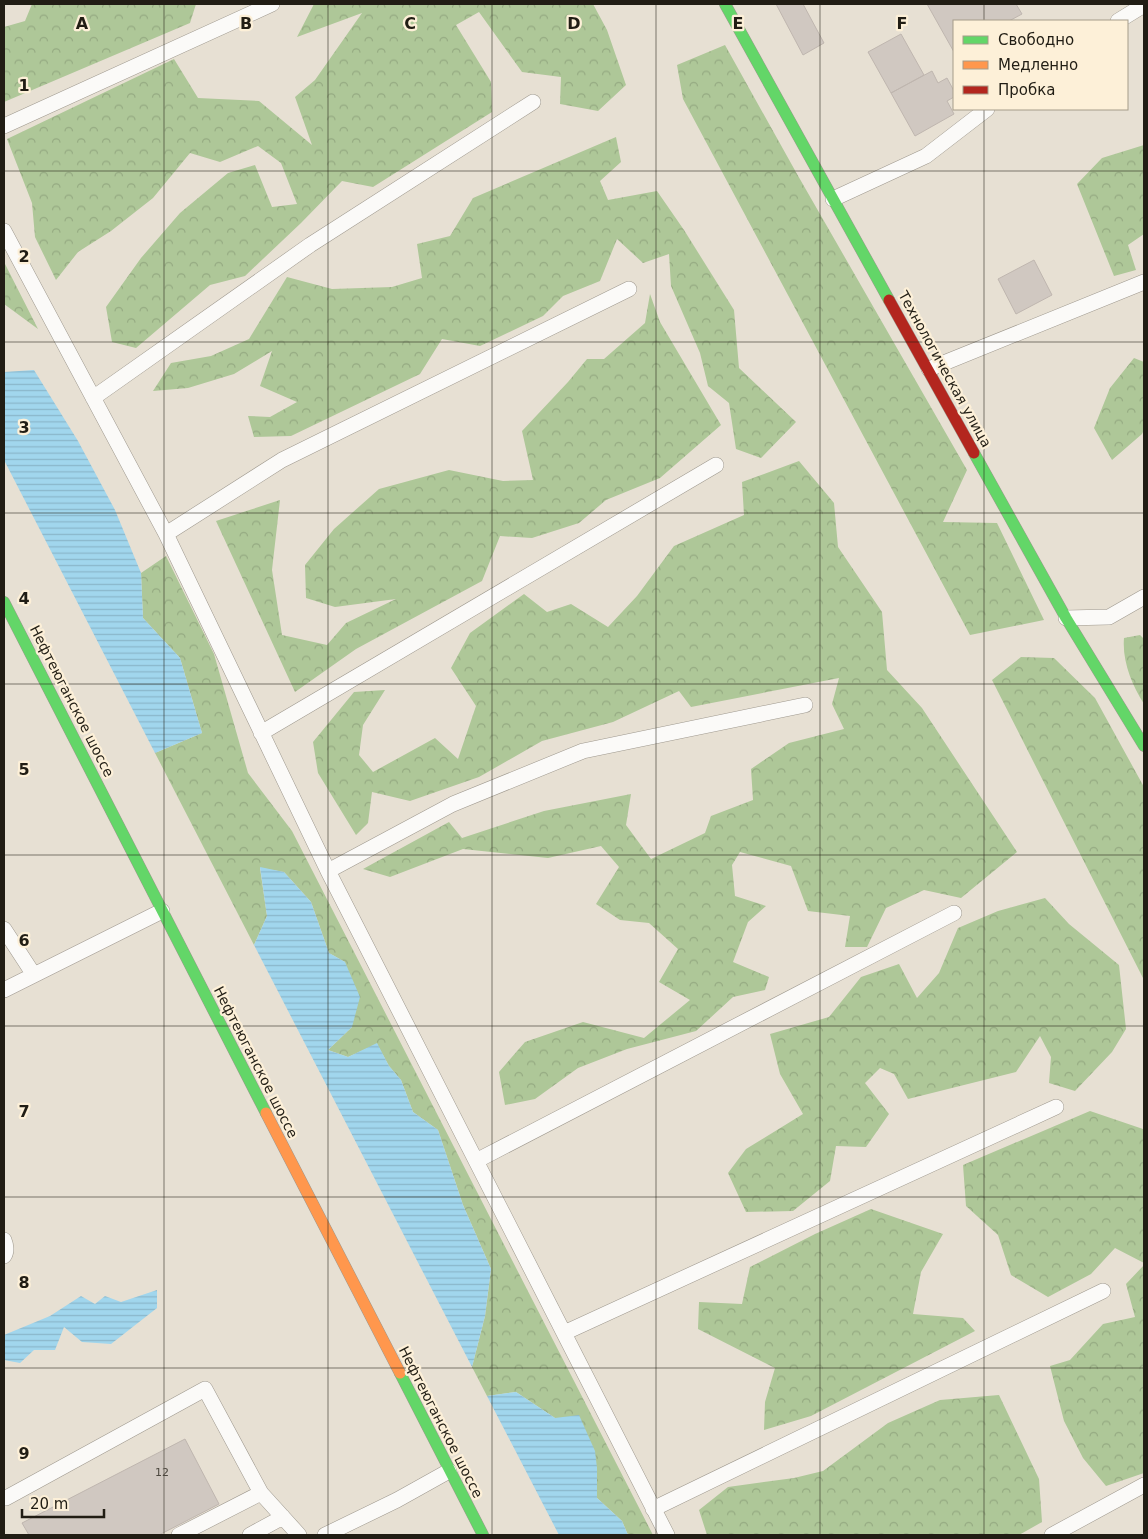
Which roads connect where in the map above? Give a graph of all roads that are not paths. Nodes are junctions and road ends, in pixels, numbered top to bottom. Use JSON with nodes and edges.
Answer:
{"nodes":[{"id":1,"x":272,"y":4,"type":"edge"},
{"id":2,"x":725,"y":4,"type":"edge"},
{"id":3,"x":1144,"y":5,"type":"edge"},
{"id":4,"x":1120,"y":20,"type":"edge"},
{"id":5,"x":533,"y":102,"type":"dead end"},
{"id":6,"x":986,"y":110,"type":"edge"},
{"id":7,"x":4,"y":126,"type":"edge"},
{"id":8,"x":832,"y":199,"type":"junction"},
{"id":9,"x":4,"y":231,"type":"edge"},
{"id":10,"x":1144,"y":282,"type":"edge"},
{"id":11,"x":629,"y":289,"type":"dead end"},
{"id":12,"x":929,"y":369,"type":"junction"},
{"id":13,"x":93,"y":398,"type":"junction"},
{"id":14,"x":716,"y":465,"type":"dead end"},
{"id":15,"x":166,"y":534,"type":"junction"},
{"id":16,"x":1144,"y":597,"type":"edge"},
{"id":17,"x":4,"y":602,"type":"edge"},
{"id":18,"x":1066,"y":618,"type":"junction"},
{"id":19,"x":805,"y":705,"type":"dead end"},
{"id":20,"x":261,"y":733,"type":"junction"},
{"id":21,"x":1144,"y":746,"type":"edge"},
{"id":22,"x":328,"y":871,"type":"junction"},
{"id":23,"x":162,"y":911,"type":"junction"},
{"id":24,"x":954,"y":913,"type":"dead end"},
{"id":25,"x":4,"y":930,"type":"edge"},
{"id":26,"x":34,"y":975,"type":"junction"},
{"id":27,"x":4,"y":990,"type":"edge"},
{"id":28,"x":1056,"y":1107,"type":"dead end"},
{"id":29,"x":476,"y":1161,"type":"junction"},
{"id":30,"x":4,"y":1240,"type":"edge"},
{"id":31,"x":4,"y":1256,"type":"edge"},
{"id":32,"x":1102,"y":1291,"type":"dead end"},
{"id":33,"x":564,"y":1333,"type":"junction"},
{"id":34,"x":449,"y":1471,"type":"junction"},
{"id":35,"x":1144,"y":1485,"type":"edge"},
{"id":36,"x":261,"y":1493,"type":"junction"},
{"id":37,"x":6,"y":1498,"type":"dead end"},
{"id":38,"x":653,"y":1509,"type":"junction"},
{"id":39,"x":283,"y":1517,"type":"junction"},
{"id":40,"x":179,"y":1535,"type":"edge"},
{"id":41,"x":250,"y":1535,"type":"edge"},
{"id":42,"x":299,"y":1535,"type":"edge"},
{"id":43,"x":325,"y":1535,"type":"edge"},
{"id":44,"x":483,"y":1535,"type":"edge"},
{"id":45,"x":667,"y":1535,"type":"edge"},
{"id":46,"x":1052,"y":1535,"type":"edge"}],
"edges":[{"from":1,"to":7,"type":"lane"},
{"from":2,"to":8,"type":"main road","name":"Технологическая улица"},
{"from":3,"to":4,"type":"lane"},
{"from":5,"to":13,"type":"lane"},
{"from":6,"to":8,"type":"lane"},
{"from":8,"to":12,"type":"main road","name":"Технологическая улица"},
{"from":9,"to":13,"type":"lane"},
{"from":10,"to":12,"type":"lane"},
{"from":11,"to":15,"type":"lane"},
{"from":12,"to":18,"type":"main road","name":"Технологическая улица"},
{"from":13,"to":15,"type":"lane"},
{"from":14,"to":20,"type":"lane"},
{"from":15,"to":20,"type":"lane"},
{"from":16,"to":18,"type":"lane"},
{"from":17,"to":23,"type":"main road","name":"Нефтеюганское шоссе"},
{"from":18,"to":21,"type":"main road","name":"Технологическая улица"},
{"from":19,"to":22,"type":"lane"},
{"from":20,"to":22,"type":"lane"},
{"from":22,"to":29,"type":"lane"},
{"from":23,"to":26,"type":"lane"},
{"from":23,"to":34,"type":"main road","name":"Нефтеюганское шоссе"},
{"from":24,"to":29,"type":"lane"},
{"from":25,"to":26,"type":"lane"},
{"from":26,"to":27,"type":"lane"},
{"from":28,"to":33,"type":"lane"},
{"from":29,"to":33,"type":"lane"},
{"from":30,"to":31,"type":"lane"},
{"from":32,"to":38,"type":"lane"},
{"from":33,"to":38,"type":"lane"},
{"from":34,"to":43,"type":"lane"},
{"from":34,"to":44,"type":"main road","name":"Нефтеюганское шоссе"},
{"from":35,"to":46,"type":"lane"},
{"from":36,"to":37,"type":"lane"},
{"from":36,"to":39,"type":"lane"},
{"from":36,"to":40,"type":"lane"},
{"from":38,"to":45,"type":"lane"},
{"from":39,"to":41,"type":"lane"},
{"from":39,"to":42,"type":"lane"}]}
